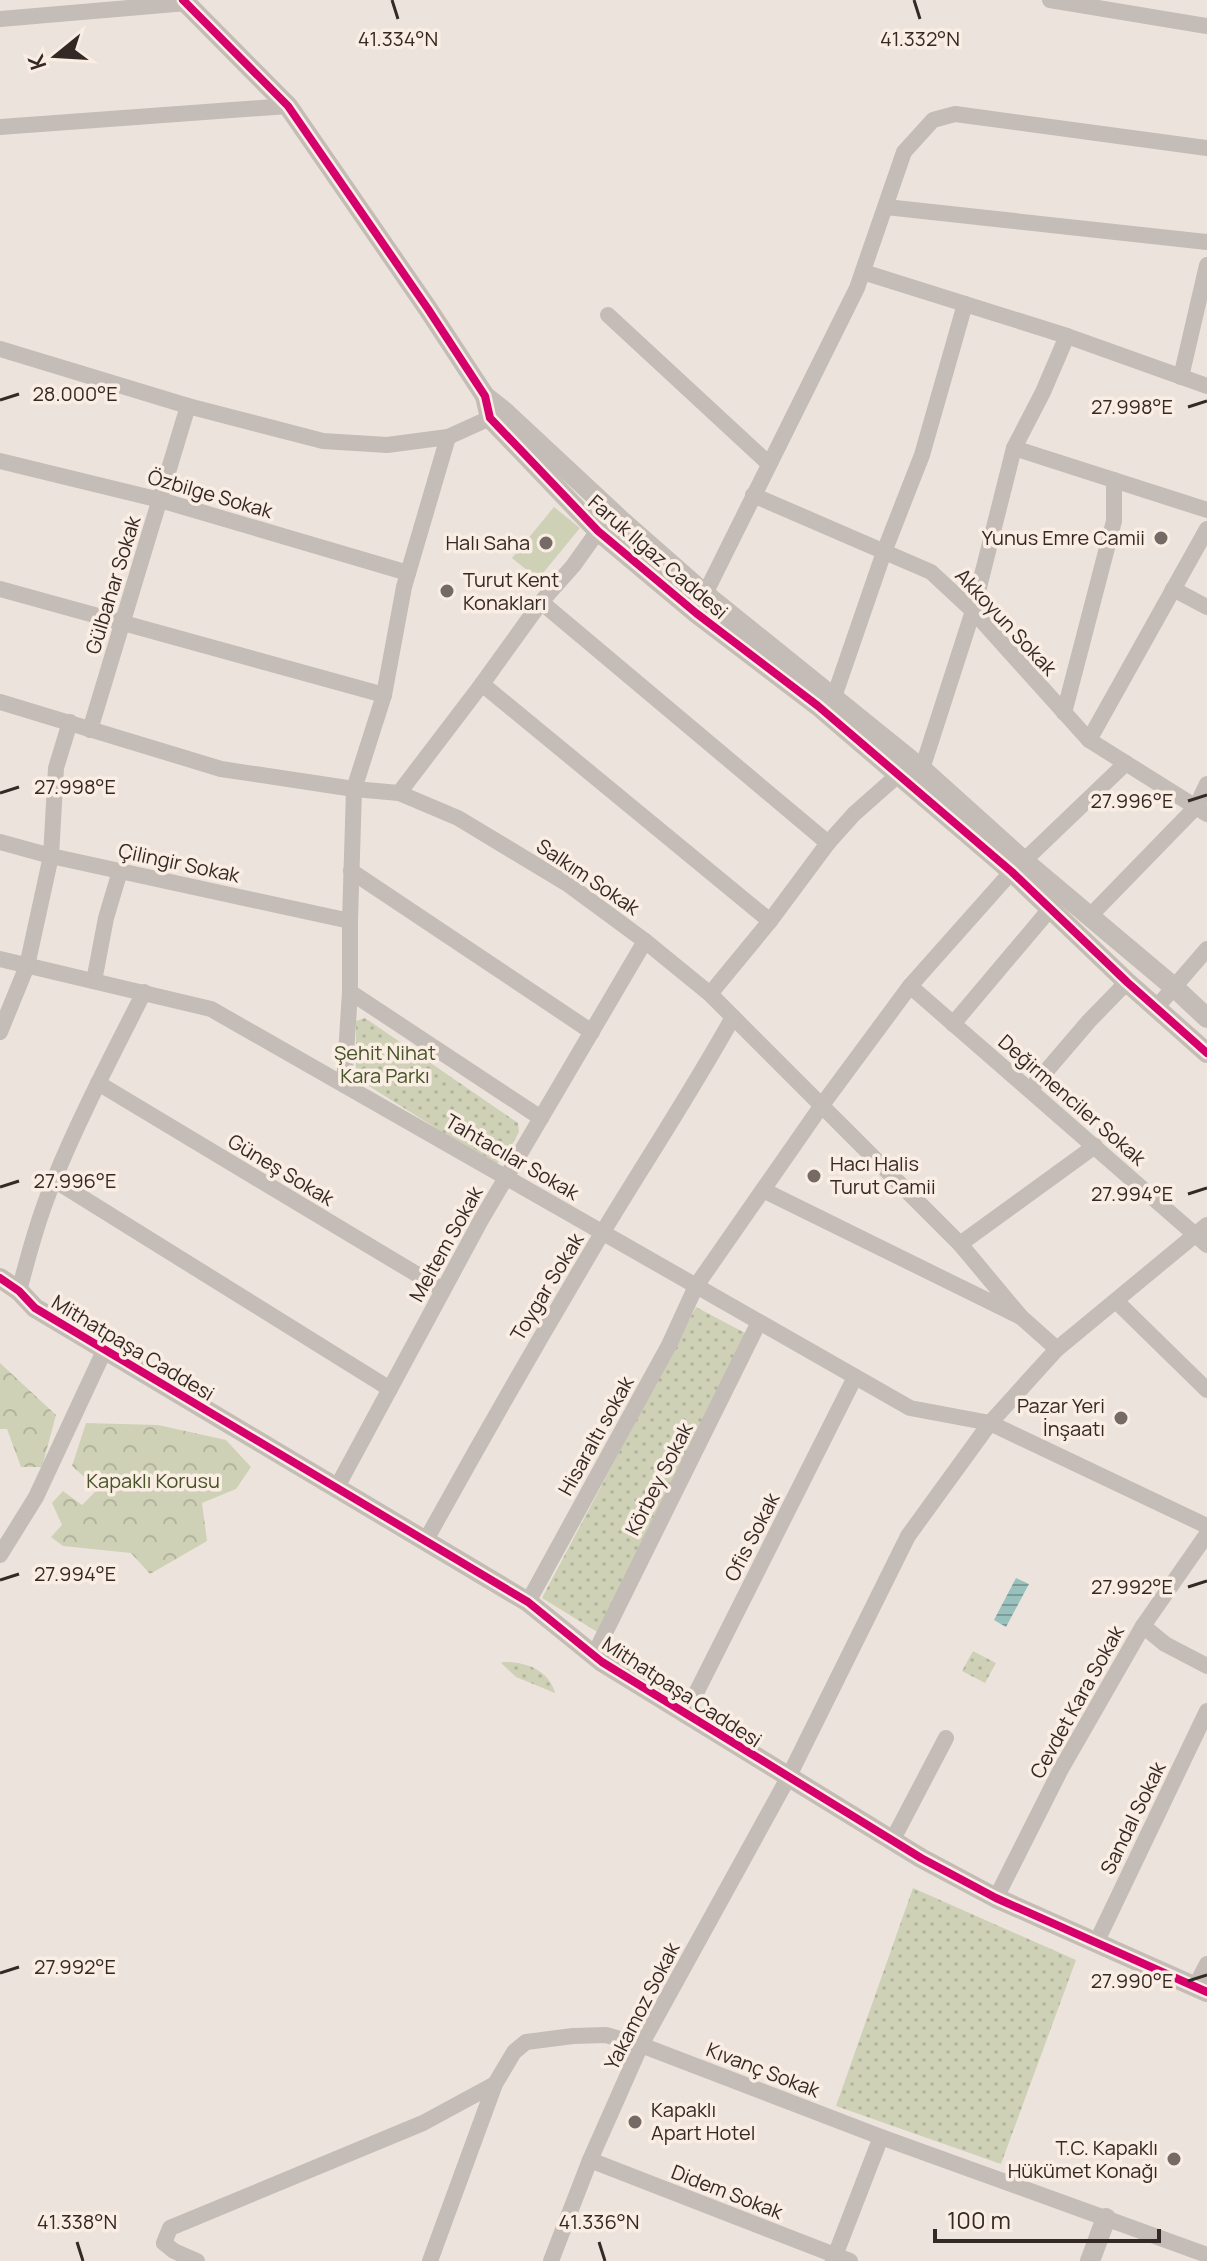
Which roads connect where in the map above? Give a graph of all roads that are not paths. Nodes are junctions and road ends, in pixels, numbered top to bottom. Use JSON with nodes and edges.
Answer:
{"nodes":[{"id":1,"x":1050,"y":0,"type":"edge"},
{"id":2,"x":185,"y":1,"type":"edge"},
{"id":3,"x":0,"y":19,"type":"edge"},
{"id":4,"x":1207,"y":26,"type":"edge"},
{"id":5,"x":288,"y":106,"type":"junction"},
{"id":6,"x":0,"y":127,"type":"edge"},
{"id":7,"x":1207,"y":148,"type":"edge"},
{"id":8,"x":886,"y":207,"type":"junction"},
{"id":9,"x":1207,"y":242,"type":"edge"},
{"id":10,"x":1207,"y":265,"type":"edge"},
{"id":11,"x":863,"y":272,"type":"junction"},
{"id":12,"x":965,"y":304,"type":"junction"},
{"id":13,"x":608,"y":315,"type":"dead end"},
{"id":14,"x":1067,"y":336,"type":"junction"},
{"id":15,"x":0,"y":349,"type":"edge"},
{"id":16,"x":1181,"y":377,"type":"junction"},
{"id":17,"x":1207,"y":386,"type":"edge"},
{"id":18,"x":485,"y":396,"type":"junction"},
{"id":19,"x":188,"y":406,"type":"junction"},
{"id":20,"x":490,"y":418,"type":"junction"},
{"id":21,"x":448,"y":437,"type":"junction"},
{"id":22,"x":1014,"y":448,"type":"junction"},
{"id":23,"x":0,"y":461,"type":"edge"},
{"id":24,"x":769,"y":464,"type":"junction"},
{"id":25,"x":1114,"y":480,"type":"junction"},
{"id":26,"x":753,"y":495,"type":"junction"},
{"id":27,"x":160,"y":500,"type":"junction"},
{"id":28,"x":1207,"y":510,"type":"edge"},
{"id":29,"x":1207,"y":529,"type":"edge"},
{"id":30,"x":598,"y":531,"type":"junction"},
{"id":31,"x":884,"y":552,"type":"junction"},
{"id":32,"x":408,"y":573,"type":"junction"},
{"id":33,"x":0,"y":589,"type":"edge"},
{"id":34,"x":1173,"y":589,"type":"junction"},
{"id":35,"x":541,"y":602,"type":"junction"},
{"id":36,"x":701,"y":604,"type":"junction"},
{"id":37,"x":1207,"y":607,"type":"edge"},
{"id":38,"x":973,"y":611,"type":"junction"},
{"id":39,"x":123,"y":623,"type":"junction"},
{"id":40,"x":482,"y":684,"type":"junction"},
{"id":41,"x":384,"y":695,"type":"junction"},
{"id":42,"x":834,"y":697,"type":"junction"},
{"id":43,"x":0,"y":702,"type":"edge"},
{"id":44,"x":1064,"y":713,"type":"junction"},
{"id":45,"x":70,"y":722,"type":"junction"},
{"id":46,"x":90,"y":730,"type":"junction"},
{"id":47,"x":1089,"y":740,"type":"junction"},
{"id":48,"x":1126,"y":763,"type":"junction"},
{"id":49,"x":922,"y":769,"type":"junction"},
{"id":50,"x":898,"y":775,"type":"junction"},
{"id":51,"x":1207,"y":784,"type":"edge"},
{"id":52,"x":354,"y":789,"type":"junction"},
{"id":53,"x":399,"y":793,"type":"junction"},
{"id":54,"x":1201,"y":810,"type":"edge"},
{"id":55,"x":0,"y":842,"type":"edge"},
{"id":56,"x":828,"y":843,"type":"junction"},
{"id":57,"x":51,"y":856,"type":"junction"},
{"id":58,"x":1018,"y":866,"type":"junction"},
{"id":59,"x":120,"y":871,"type":"junction"},
{"id":60,"x":351,"y":871,"type":"junction"},
{"id":61,"x":1050,"y":909,"type":"junction"},
{"id":62,"x":1089,"y":917,"type":"junction"},
{"id":63,"x":350,"y":921,"type":"junction"},
{"id":64,"x":770,"y":921,"type":"junction"},
{"id":65,"x":645,"y":941,"type":"junction"},
{"id":66,"x":1207,"y":949,"type":"edge"},
{"id":67,"x":0,"y":959,"type":"edge"},
{"id":68,"x":27,"y":966,"type":"junction"},
{"id":69,"x":94,"y":981,"type":"junction"},
{"id":70,"x":1127,"y":982,"type":"junction"},
{"id":71,"x":910,"y":986,"type":"junction"},
{"id":72,"x":1175,"y":988,"type":"junction"},
{"id":73,"x":144,"y":992,"type":"junction"},
{"id":74,"x":350,"y":992,"type":"junction"},
{"id":75,"x":710,"y":994,"type":"junction"},
{"id":76,"x":1156,"y":1008,"type":"junction"},
{"id":77,"x":733,"y":1017,"type":"junction"},
{"id":78,"x":1207,"y":1018,"type":"edge"},
{"id":79,"x":953,"y":1024,"type":"junction"},
{"id":80,"x":0,"y":1032,"type":"edge"},
{"id":81,"x":592,"y":1032,"type":"junction"},
{"id":82,"x":1207,"y":1053,"type":"edge"},
{"id":83,"x":98,"y":1083,"type":"junction"},
{"id":84,"x":344,"y":1085,"type":"junction"},
{"id":85,"x":1030,"y":1090,"type":"junction"},
{"id":86,"x":822,"y":1105,"type":"junction"},
{"id":87,"x":541,"y":1118,"type":"junction"},
{"id":88,"x":1095,"y":1146,"type":"junction"},
{"id":89,"x":507,"y":1178,"type":"junction"},
{"id":90,"x":54,"y":1180,"type":"junction"},
{"id":91,"x":763,"y":1190,"type":"junction"},
{"id":92,"x":603,"y":1233,"type":"junction"},
{"id":93,"x":1203,"y":1235,"type":"edge"},
{"id":94,"x":960,"y":1244,"type":"junction"},
{"id":95,"x":0,"y":1278,"type":"edge"},
{"id":96,"x":696,"y":1286,"type":"junction"},
{"id":97,"x":443,"y":1290,"type":"junction"},
{"id":98,"x":19,"y":1291,"type":"junction"},
{"id":99,"x":1116,"y":1301,"type":"junction"},
{"id":100,"x":1021,"y":1317,"type":"junction"},
{"id":101,"x":759,"y":1322,"type":"junction"},
{"id":102,"x":105,"y":1349,"type":"junction"},
{"id":103,"x":1057,"y":1349,"type":"junction"},
{"id":104,"x":855,"y":1377,"type":"junction"},
{"id":105,"x":390,"y":1389,"type":"junction"},
{"id":106,"x":1207,"y":1390,"type":"edge"},
{"id":107,"x":990,"y":1423,"type":"junction"},
{"id":108,"x":337,"y":1487,"type":"junction"},
{"id":109,"x":1207,"y":1526,"type":"edge"},
{"id":110,"x":1207,"y":1534,"type":"edge"},
{"id":111,"x":426,"y":1540,"type":"junction"},
{"id":112,"x":0,"y":1555,"type":"edge"},
{"id":113,"x":528,"y":1602,"type":"junction"},
{"id":114,"x":1143,"y":1626,"type":"junction"},
{"id":115,"x":594,"y":1655,"type":"junction"},
{"id":116,"x":1207,"y":1666,"type":"edge"},
{"id":117,"x":1207,"y":1711,"type":"edge"},
{"id":118,"x":685,"y":1715,"type":"junction"},
{"id":119,"x":946,"y":1738,"type":"dead end"},
{"id":120,"x":788,"y":1778,"type":"junction"},
{"id":121,"x":892,"y":1841,"type":"junction"},
{"id":122,"x":996,"y":1898,"type":"junction"},
{"id":123,"x":1096,"y":1943,"type":"junction"},
{"id":124,"x":1207,"y":1964,"type":"edge"},
{"id":125,"x":1201,"y":1990,"type":"edge"},
{"id":126,"x":641,"y":2045,"type":"junction"},
{"id":127,"x":495,"y":2084,"type":"junction"},
{"id":128,"x":881,"y":2137,"type":"junction"},
{"id":129,"x":590,"y":2160,"type":"junction"},
{"id":130,"x":1106,"y":2218,"type":"junction"},
{"id":131,"x":1207,"y":2255,"type":"edge"},
{"id":132,"x":839,"y":2259,"type":"edge"},
{"id":133,"x":197,"y":2261,"type":"edge"},
{"id":134,"x":430,"y":2261,"type":"edge"},
{"id":135,"x":551,"y":2261,"type":"edge"},
{"id":136,"x":1090,"y":2261,"type":"edge"}],
"edges":[{"from":1,"to":4,"type":"street"},
{"from":2,"to":3,"type":"street"},
{"from":2,"to":5,"type":"street","name":"Faruk Ilgaz Caddesi"},
{"from":5,"to":6,"type":"street"},
{"from":5,"to":18,"type":"street","name":"Faruk Ilgaz Caddesi"},
{"from":7,"to":8,"type":"street"},
{"from":8,"to":9,"type":"street"},
{"from":8,"to":11,"type":"street"},
{"from":10,"to":16,"type":"street"},
{"from":11,"to":12,"type":"street"},
{"from":11,"to":24,"type":"street"},
{"from":12,"to":14,"type":"street"},
{"from":12,"to":31,"type":"street"},
{"from":13,"to":24,"type":"street"},
{"from":14,"to":16,"type":"street"},
{"from":14,"to":22,"type":"street"},
{"from":15,"to":19,"type":"street"},
{"from":16,"to":17,"type":"street"},
{"from":18,"to":20,"type":"street","name":"Faruk Ilgaz Caddesi"},
{"from":18,"to":36,"type":"street","name":"Faruk Ilgaz Caddesi"},
{"from":19,"to":21,"type":"street"},
{"from":19,"to":27,"type":"street","name":"Gülbahar Sokak"},
{"from":20,"to":21,"type":"street"},
{"from":20,"to":30,"type":"street","name":"Faruk Ilgaz Caddesi"},
{"from":21,"to":32,"type":"street"},
{"from":22,"to":25,"type":"street"},
{"from":22,"to":38,"type":"street"},
{"from":23,"to":27,"type":"street","name":"Özbilge Sokak"},
{"from":24,"to":26,"type":"street"},
{"from":25,"to":28,"type":"street"},
{"from":25,"to":44,"type":"street"},
{"from":26,"to":31,"type":"street","name":"Akkoyun Sokak"},
{"from":26,"to":36,"type":"street"},
{"from":27,"to":32,"type":"street","name":"Özbilge Sokak"},
{"from":27,"to":39,"type":"street","name":"Gülbahar Sokak"},
{"from":29,"to":34,"type":"street"},
{"from":30,"to":35,"type":"street"},
{"from":30,"to":36,"type":"street","name":"Faruk Ilgaz Caddesi"},
{"from":31,"to":38,"type":"street","name":"Akkoyun Sokak"},
{"from":31,"to":42,"type":"street"},
{"from":32,"to":41,"type":"street"},
{"from":33,"to":39,"type":"street"},
{"from":34,"to":37,"type":"street"},
{"from":34,"to":47,"type":"street"},
{"from":35,"to":40,"type":"street"},
{"from":35,"to":56,"type":"street"},
{"from":36,"to":42,"type":"street","name":"Faruk Ilgaz Caddesi"},
{"from":36,"to":50,"type":"street","name":"Faruk Ilgaz Caddesi"},
{"from":38,"to":44,"type":"street","name":"Akkoyun Sokak"},
{"from":38,"to":49,"type":"street"},
{"from":39,"to":41,"type":"street"},
{"from":39,"to":46,"type":"street","name":"Gülbahar Sokak"},
{"from":40,"to":53,"type":"street"},
{"from":40,"to":64,"type":"street"},
{"from":41,"to":52,"type":"street"},
{"from":42,"to":49,"type":"street","name":"Faruk Ilgaz Caddesi"},
{"from":43,"to":45,"type":"street","name":"Salkım Sokak"},
{"from":44,"to":47,"type":"street","name":"Akkoyun Sokak"},
{"from":45,"to":46,"type":"street","name":"Salkım Sokak"},
{"from":45,"to":57,"type":"street"},
{"from":46,"to":52,"type":"street","name":"Salkım Sokak"},
{"from":47,"to":48,"type":"street","name":"Akkoyun Sokak"},
{"from":48,"to":54,"type":"street","name":"Akkoyun Sokak"},
{"from":48,"to":58,"type":"street","name":"Hisaraltı sokak"},
{"from":49,"to":50,"type":"street"},
{"from":49,"to":58,"type":"street","name":"Faruk Ilgaz Caddesi"},
{"from":50,"to":56,"type":"street"},
{"from":50,"to":58,"type":"street","name":"Faruk Ilgaz Caddesi"},
{"from":51,"to":54,"type":"street"},
{"from":52,"to":53,"type":"street","name":"Salkım Sokak"},
{"from":52,"to":60,"type":"street"},
{"from":53,"to":65,"type":"street","name":"Salkım Sokak"},
{"from":54,"to":62,"type":"street"},
{"from":55,"to":57,"type":"street","name":"Çilingir Sokak"},
{"from":56,"to":64,"type":"street"},
{"from":57,"to":59,"type":"street","name":"Çilingir Sokak"},
{"from":57,"to":68,"type":"street"},
{"from":58,"to":61,"type":"street","name":"Faruk Ilgaz Caddesi"},
{"from":58,"to":62,"type":"street","name":"Faruk Ilgaz Caddesi"},
{"from":58,"to":71,"type":"street","name":"Hisaraltı sokak"},
{"from":59,"to":63,"type":"street","name":"Çilingir Sokak"},
{"from":59,"to":69,"type":"street"},
{"from":60,"to":63,"type":"street"},
{"from":60,"to":81,"type":"street"},
{"from":61,"to":70,"type":"street","name":"Faruk Ilgaz Caddesi"},
{"from":61,"to":79,"type":"street"},
{"from":62,"to":72,"type":"street","name":"Faruk Ilgaz Caddesi"},
{"from":63,"to":74,"type":"street"},
{"from":64,"to":75,"type":"street"},
{"from":65,"to":75,"type":"street","name":"Salkım Sokak"},
{"from":65,"to":81,"type":"street","name":"Meltem Sokak"},
{"from":66,"to":72,"type":"street"},
{"from":67,"to":68,"type":"street","name":"Tahtacılar Sokak"},
{"from":68,"to":69,"type":"street","name":"Tahtacılar Sokak"},
{"from":68,"to":80,"type":"street"},
{"from":69,"to":73,"type":"street","name":"Tahtacılar Sokak"},
{"from":70,"to":76,"type":"street","name":"Faruk Ilgaz Caddesi"},
{"from":70,"to":85,"type":"street"},
{"from":71,"to":79,"type":"street","name":"Değirmenciler Sokak"},
{"from":71,"to":86,"type":"street","name":"Hisaraltı sokak"},
{"from":72,"to":76,"type":"street"},
{"from":72,"to":78,"type":"street","name":"Faruk Ilgaz Caddesi"},
{"from":73,"to":83,"type":"street"},
{"from":73,"to":84,"type":"street","name":"Tahtacılar Sokak"},
{"from":74,"to":84,"type":"street"},
{"from":74,"to":87,"type":"street"},
{"from":75,"to":77,"type":"street","name":"Salkım Sokak"},
{"from":76,"to":82,"type":"street","name":"Faruk Ilgaz Caddesi"},
{"from":77,"to":86,"type":"street","name":"Salkım Sokak"},
{"from":77,"to":92,"type":"street","name":"Toygar Sokak"},
{"from":79,"to":85,"type":"street","name":"Değirmenciler Sokak"},
{"from":81,"to":87,"type":"street","name":"Meltem Sokak"},
{"from":83,"to":90,"type":"street"},
{"from":83,"to":97,"type":"street","name":"Güneş Sokak"},
{"from":84,"to":89,"type":"street","name":"Tahtacılar Sokak"},
{"from":85,"to":88,"type":"street","name":"Değirmenciler Sokak"},
{"from":86,"to":91,"type":"street","name":"Hisaraltı sokak"},
{"from":86,"to":94,"type":"street","name":"Salkım Sokak"},
{"from":87,"to":89,"type":"street","name":"Meltem Sokak"},
{"from":88,"to":93,"type":"street","name":"Değirmenciler Sokak"},
{"from":88,"to":94,"type":"street"},
{"from":89,"to":92,"type":"street","name":"Tahtacılar Sokak"},
{"from":89,"to":97,"type":"street","name":"Meltem Sokak"},
{"from":90,"to":98,"type":"street"},
{"from":90,"to":105,"type":"street"},
{"from":91,"to":96,"type":"street","name":"Hisaraltı sokak"},
{"from":91,"to":100,"type":"street"},
{"from":92,"to":96,"type":"street","name":"Tahtacılar Sokak"},
{"from":92,"to":111,"type":"street","name":"Toygar Sokak"},
{"from":93,"to":99,"type":"street","name":"Yakamoz Sokak"},
{"from":94,"to":100,"type":"street","name":"Salkım Sokak"},
{"from":95,"to":98,"type":"street","name":"Mithatpaşa Caddesi"},
{"from":96,"to":101,"type":"street","name":"Tahtacılar Sokak"},
{"from":96,"to":113,"type":"street","name":"Hisaraltı sokak"},
{"from":97,"to":105,"type":"street","name":"Meltem Sokak"},
{"from":98,"to":102,"type":"street","name":"Mithatpaşa Caddesi"},
{"from":99,"to":103,"type":"street","name":"Yakamoz Sokak"},
{"from":99,"to":106,"type":"street"},
{"from":100,"to":103,"type":"street"},
{"from":101,"to":104,"type":"street","name":"Tahtacılar Sokak"},
{"from":101,"to":115,"type":"street","name":"Körbey Sokak"},
{"from":102,"to":108,"type":"street","name":"Mithatpaşa Caddesi"},
{"from":102,"to":112,"type":"street"},
{"from":103,"to":107,"type":"street","name":"Yakamoz Sokak"},
{"from":104,"to":107,"type":"street","name":"Tahtacılar Sokak"},
{"from":104,"to":118,"type":"street","name":"Ofis Sokak"},
{"from":105,"to":108,"type":"street","name":"Meltem Sokak"},
{"from":107,"to":109,"type":"street","name":"Tahtacılar Sokak"},
{"from":107,"to":120,"type":"street","name":"Yakamoz Sokak"},
{"from":108,"to":111,"type":"street","name":"Mithatpaşa Caddesi"},
{"from":110,"to":114,"type":"street","name":"Cevdet Kara Sokak"},
{"from":111,"to":113,"type":"street","name":"Mithatpaşa Caddesi"},
{"from":113,"to":115,"type":"street","name":"Mithatpaşa Caddesi"},
{"from":114,"to":116,"type":"street"},
{"from":114,"to":122,"type":"street","name":"Cevdet Kara Sokak"},
{"from":115,"to":118,"type":"street","name":"Mithatpaşa Caddesi"},
{"from":117,"to":123,"type":"street","name":"Sandal Sokak"},
{"from":118,"to":120,"type":"street","name":"Mithatpaşa Caddesi"},
{"from":119,"to":121,"type":"street"},
{"from":120,"to":121,"type":"street","name":"Mithatpaşa Caddesi"},
{"from":120,"to":126,"type":"street","name":"Yakamoz Sokak"},
{"from":121,"to":122,"type":"street","name":"Mithatpaşa Caddesi"},
{"from":122,"to":123,"type":"street","name":"Mithatpaşa Caddesi"},
{"from":123,"to":125,"type":"street","name":"Mithatpaşa Caddesi"},
{"from":124,"to":125,"type":"street"},
{"from":126,"to":127,"type":"street","name":"Kıvanç Sokak"},
{"from":126,"to":128,"type":"street","name":"Kıvanç Sokak"},
{"from":126,"to":129,"type":"street","name":"Yakamoz Sokak"},
{"from":127,"to":133,"type":"street"},
{"from":127,"to":134,"type":"street","name":"Kıvanç Sokak"},
{"from":128,"to":130,"type":"street","name":"Kıvanç Sokak"},
{"from":128,"to":132,"type":"street"},
{"from":129,"to":132,"type":"street","name":"Didem Sokak"},
{"from":129,"to":135,"type":"street","name":"Yakamoz Sokak"},
{"from":130,"to":131,"type":"street","name":"Kıvanç Sokak"},
{"from":130,"to":136,"type":"street"}]}
